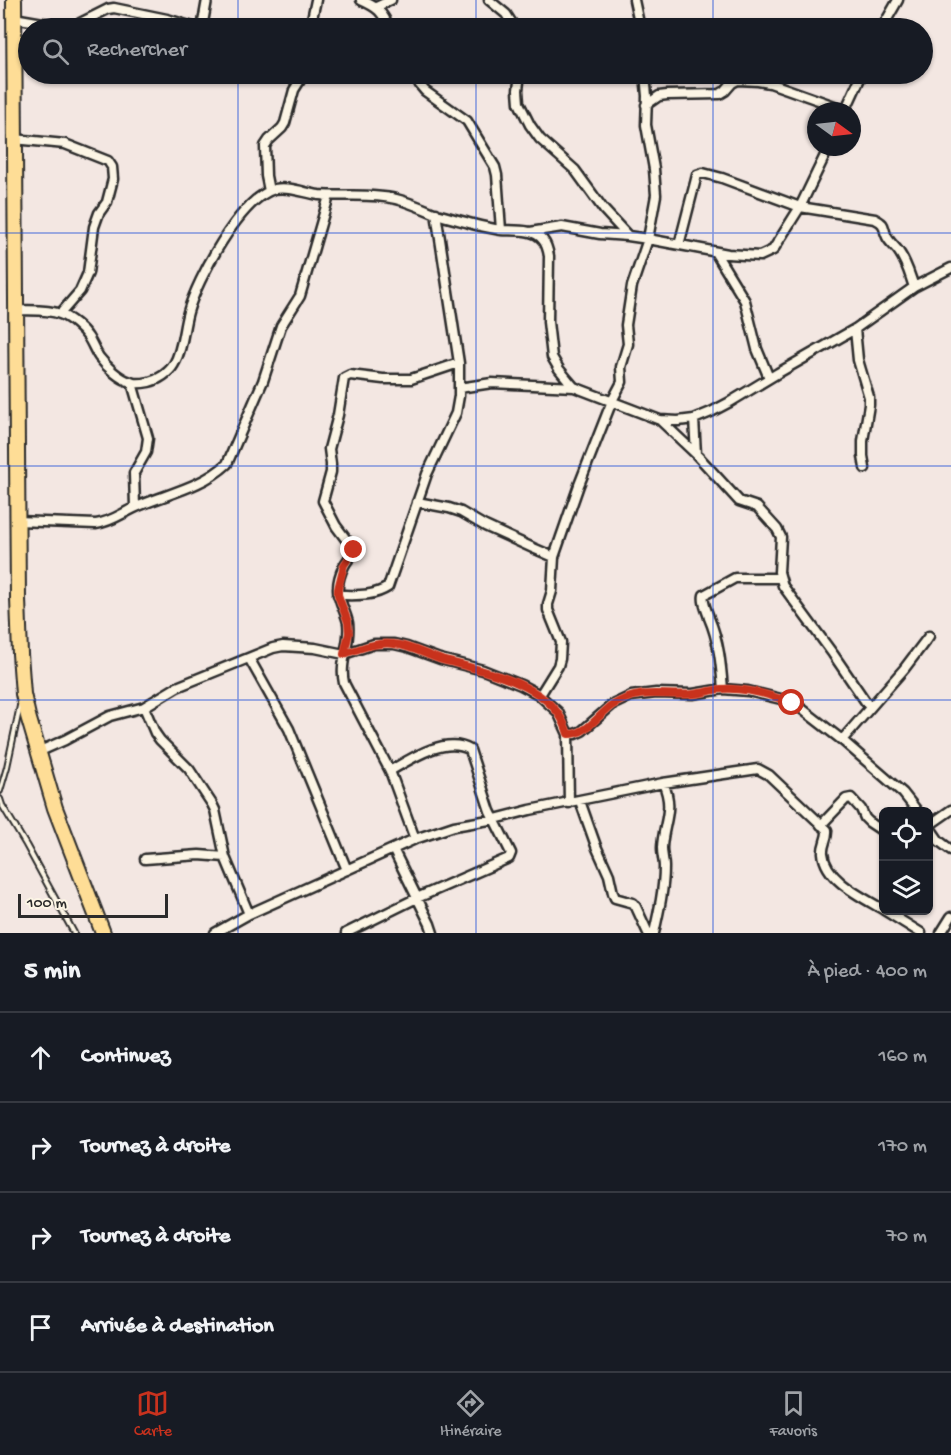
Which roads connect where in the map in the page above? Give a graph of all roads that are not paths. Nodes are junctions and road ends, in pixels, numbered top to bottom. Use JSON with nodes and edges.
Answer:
{"nodes":[{"id":1,"x":14,"y":0,"type":"edge"},
{"id":2,"x":207,"y":0,"type":"edge"},
{"id":3,"x":316,"y":0,"type":"edge"},
{"id":4,"x":361,"y":0,"type":"edge"},
{"id":5,"x":489,"y":0,"type":"edge"},
{"id":6,"x":634,"y":0,"type":"edge"},
{"id":7,"x":898,"y":0,"type":"edge"},
{"id":8,"x":383,"y":3,"type":"edge"},
{"id":9,"x":14,"y":18,"type":"junction"},
{"id":10,"x":90,"y":18,"type":"edge"},
{"id":11,"x":162,"y":18,"type":"edge"},
{"id":12,"x":204,"y":18,"type":"edge"},
{"id":13,"x":312,"y":18,"type":"edge"},
{"id":14,"x":385,"y":18,"type":"edge"},
{"id":15,"x":509,"y":18,"type":"edge"},
{"id":16,"x":638,"y":18,"type":"edge"},
{"id":17,"x":888,"y":18,"type":"edge"},
{"id":18,"x":18,"y":19,"type":"edge"},
{"id":19,"x":298,"y":84,"type":"edge"},
{"id":20,"x":419,"y":84,"type":"edge"},
{"id":21,"x":519,"y":84,"type":"edge"},
{"id":22,"x":645,"y":84,"type":"edge"},
{"id":23,"x":731,"y":84,"type":"edge"},
{"id":24,"x":773,"y":84,"type":"edge"},
{"id":25,"x":857,"y":84,"type":"edge"},
{"id":26,"x":821,"y":102,"type":"edge"},
{"id":27,"x":849,"y":102,"type":"edge"},
{"id":28,"x":646,"y":105,"type":"junction"},
{"id":29,"x":14,"y":139,"type":"junction"},
{"id":30,"x":825,"y":156,"type":"edge"},
{"id":31,"x":269,"y":191,"type":"junction"},
{"id":32,"x":329,"y":195,"type":"junction"},
{"id":33,"x":800,"y":207,"type":"junction"},
{"id":34,"x":436,"y":213,"type":"junction"},
{"id":35,"x":501,"y":230,"type":"junction"},
{"id":36,"x":530,"y":232,"type":"junction"},
{"id":37,"x":628,"y":236,"type":"junction"},
{"id":38,"x":648,"y":239,"type":"junction"},
{"id":39,"x":679,"y":245,"type":"junction"},
{"id":40,"x":715,"y":252,"type":"junction"},
{"id":41,"x":951,"y":268,"type":"edge"},
{"id":42,"x":914,"y":287,"type":"junction"},
{"id":43,"x":15,"y":310,"type":"junction"},
{"id":44,"x":60,"y":314,"type":"junction"},
{"id":45,"x":855,"y":329,"type":"junction"},
{"id":46,"x":459,"y":363,"type":"junction"},
{"id":47,"x":769,"y":378,"type":"junction"},
{"id":48,"x":132,"y":383,"type":"junction"},
{"id":49,"x":574,"y":387,"type":"junction"},
{"id":50,"x":459,"y":388,"type":"junction"},
{"id":51,"x":612,"y":401,"type":"junction"},
{"id":52,"x":694,"y":419,"type":"junction"},
{"id":53,"x":660,"y":420,"type":"junction"},
{"id":54,"x":696,"y":454,"type":"junction"},
{"id":55,"x":865,"y":468,"type":"dead end"},
{"id":56,"x":417,"y":502,"type":"junction"},
{"id":57,"x":135,"y":507,"type":"junction"},
{"id":58,"x":17,"y":521,"type":"junction"},
{"id":59,"x":554,"y":557,"type":"junction"},
{"id":60,"x":779,"y":578,"type":"junction"},
{"id":61,"x":338,"y":595,"type":"junction"},
{"id":62,"x":929,"y":636,"type":"dead end"},
{"id":63,"x":344,"y":654,"type":"junction"},
{"id":64,"x":249,"y":658,"type":"junction"},
{"id":65,"x":723,"y":689,"type":"junction"},
{"id":66,"x":23,"y":694,"type":"junction"},
{"id":67,"x":540,"y":695,"type":"junction"},
{"id":68,"x":144,"y":707,"type":"junction"},
{"id":69,"x":870,"y":708,"type":"junction"},
{"id":70,"x":568,"y":734,"type":"junction"},
{"id":71,"x":842,"y":740,"type":"junction"},
{"id":72,"x":38,"y":752,"type":"junction"},
{"id":73,"x":390,"y":771,"type":"junction"},
{"id":74,"x":663,"y":783,"type":"junction"},
{"id":75,"x":0,"y":791,"type":"edge"},
{"id":76,"x":0,"y":799,"type":"edge"},
{"id":77,"x":580,"y":801,"type":"junction"},
{"id":78,"x":568,"y":803,"type":"junction"},
{"id":79,"x":914,"y":807,"type":"edge"},
{"id":80,"x":951,"y":810,"type":"edge"},
{"id":81,"x":495,"y":819,"type":"junction"},
{"id":82,"x":933,"y":823,"type":"edge"},
{"id":83,"x":821,"y":825,"type":"junction"},
{"id":84,"x":879,"y":829,"type":"edge"},
{"id":85,"x":933,"y":832,"type":"edge"},
{"id":86,"x":416,"y":839,"type":"junction"},
{"id":87,"x":393,"y":849,"type":"junction"},
{"id":88,"x":951,"y":850,"type":"edge"},
{"id":89,"x":225,"y":857,"type":"junction"},
{"id":90,"x":146,"y":859,"type":"dead end"},
{"id":91,"x":347,"y":870,"type":"junction"},
{"id":92,"x":417,"y":898,"type":"junction"},
{"id":93,"x":879,"y":907,"type":"edge"},
{"id":94,"x":249,"y":914,"type":"junction"},
{"id":95,"x":892,"y":915,"type":"edge"},
{"id":96,"x":951,"y":917,"type":"edge"},
{"id":97,"x":74,"y":933,"type":"edge"},
{"id":98,"x":103,"y":933,"type":"edge"},
{"id":99,"x":215,"y":933,"type":"edge"},
{"id":100,"x":346,"y":933,"type":"edge"},
{"id":101,"x":433,"y":933,"type":"edge"},
{"id":102,"x":648,"y":933,"type":"edge"},
{"id":103,"x":654,"y":933,"type":"edge"},
{"id":104,"x":921,"y":933,"type":"edge"},
{"id":105,"x":942,"y":933,"type":"edge"}],
"edges":[{"from":1,"to":9,"type":"highway"},
{"from":2,"to":12,"type":"street"},
{"from":3,"to":13,"type":"street"},
{"from":4,"to":8,"type":"street"},
{"from":5,"to":15,"type":"street"},
{"from":6,"to":16,"type":"street"},
{"from":7,"to":17,"type":"street"},
{"from":8,"to":14,"type":"street"},
{"from":9,"to":18,"type":"street"},
{"from":9,"to":29,"type":"highway"},
{"from":10,"to":11,"type":"street"},
{"from":19,"to":31,"type":"street"},
{"from":20,"to":35,"type":"street"},
{"from":21,"to":37,"type":"street"},
{"from":22,"to":28,"type":"street"},
{"from":23,"to":28,"type":"street"},
{"from":24,"to":26,"type":"street"},
{"from":25,"to":27,"type":"street"},
{"from":28,"to":38,"type":"street"},
{"from":29,"to":43,"type":"highway"},
{"from":29,"to":44,"type":"street"},
{"from":30,"to":33,"type":"street"},
{"from":31,"to":32,"type":"street"},
{"from":31,"to":48,"type":"street"},
{"from":32,"to":34,"type":"street"},
{"from":32,"to":57,"type":"street"},
{"from":33,"to":39,"type":"street"},
{"from":33,"to":40,"type":"street"},
{"from":33,"to":42,"type":"street"},
{"from":34,"to":35,"type":"street"},
{"from":34,"to":46,"type":"street"},
{"from":35,"to":36,"type":"street"},
{"from":36,"to":37,"type":"street"},
{"from":36,"to":49,"type":"street"},
{"from":37,"to":38,"type":"street"},
{"from":38,"to":39,"type":"street"},
{"from":38,"to":51,"type":"street"},
{"from":39,"to":40,"type":"street"},
{"from":40,"to":47,"type":"street"},
{"from":41,"to":42,"type":"street"},
{"from":42,"to":45,"type":"street"},
{"from":43,"to":44,"type":"street"},
{"from":43,"to":58,"type":"highway"},
{"from":44,"to":48,"type":"street"},
{"from":45,"to":47,"type":"street"},
{"from":45,"to":55,"type":"street"},
{"from":46,"to":50,"type":"street"},
{"from":46,"to":61,"type":"street"},
{"from":47,"to":52,"type":"street"},
{"from":48,"to":57,"type":"street"},
{"from":49,"to":50,"type":"street"},
{"from":49,"to":51,"type":"street"},
{"from":50,"to":56,"type":"street"},
{"from":51,"to":53,"type":"street"},
{"from":51,"to":59,"type":"street"},
{"from":52,"to":53,"type":"street"},
{"from":52,"to":54,"type":"street"},
{"from":53,"to":54,"type":"street"},
{"from":54,"to":60,"type":"street"},
{"from":56,"to":59,"type":"street"},
{"from":56,"to":61,"type":"street"},
{"from":57,"to":58,"type":"street"},
{"from":58,"to":66,"type":"highway"},
{"from":59,"to":67,"type":"street"},
{"from":60,"to":65,"type":"street"},
{"from":60,"to":69,"type":"street"},
{"from":61,"to":63,"type":"street"},
{"from":62,"to":69,"type":"street"},
{"from":63,"to":64,"type":"street"},
{"from":63,"to":67,"type":"street"},
{"from":63,"to":73,"type":"street"},
{"from":64,"to":68,"type":"street"},
{"from":64,"to":91,"type":"street"},
{"from":65,"to":70,"type":"street"},
{"from":65,"to":71,"type":"street"},
{"from":66,"to":72,"type":"highway"},
{"from":66,"to":75,"type":"lane"},
{"from":67,"to":70,"type":"street"},
{"from":68,"to":72,"type":"street"},
{"from":68,"to":89,"type":"street"},
{"from":69,"to":71,"type":"street"},
{"from":70,"to":78,"type":"street"},
{"from":71,"to":79,"type":"street"},
{"from":72,"to":98,"type":"highway"},
{"from":73,"to":81,"type":"street"},
{"from":73,"to":86,"type":"street"},
{"from":74,"to":77,"type":"street"},
{"from":74,"to":83,"type":"street"},
{"from":74,"to":103,"type":"street"},
{"from":76,"to":97,"type":"lane"},
{"from":77,"to":78,"type":"street"},
{"from":77,"to":102,"type":"street"},
{"from":78,"to":81,"type":"street"},
{"from":80,"to":82,"type":"street"},
{"from":81,"to":86,"type":"street"},
{"from":81,"to":92,"type":"street"},
{"from":83,"to":84,"type":"street"},
{"from":83,"to":93,"type":"street"},
{"from":85,"to":88,"type":"street"},
{"from":86,"to":87,"type":"street"},
{"from":87,"to":91,"type":"street"},
{"from":87,"to":92,"type":"street"},
{"from":89,"to":90,"type":"street"},
{"from":89,"to":94,"type":"street"},
{"from":91,"to":94,"type":"street"},
{"from":92,"to":100,"type":"street"},
{"from":92,"to":101,"type":"street"},
{"from":94,"to":99,"type":"street"},
{"from":95,"to":104,"type":"street"},
{"from":96,"to":105,"type":"street"}]}
